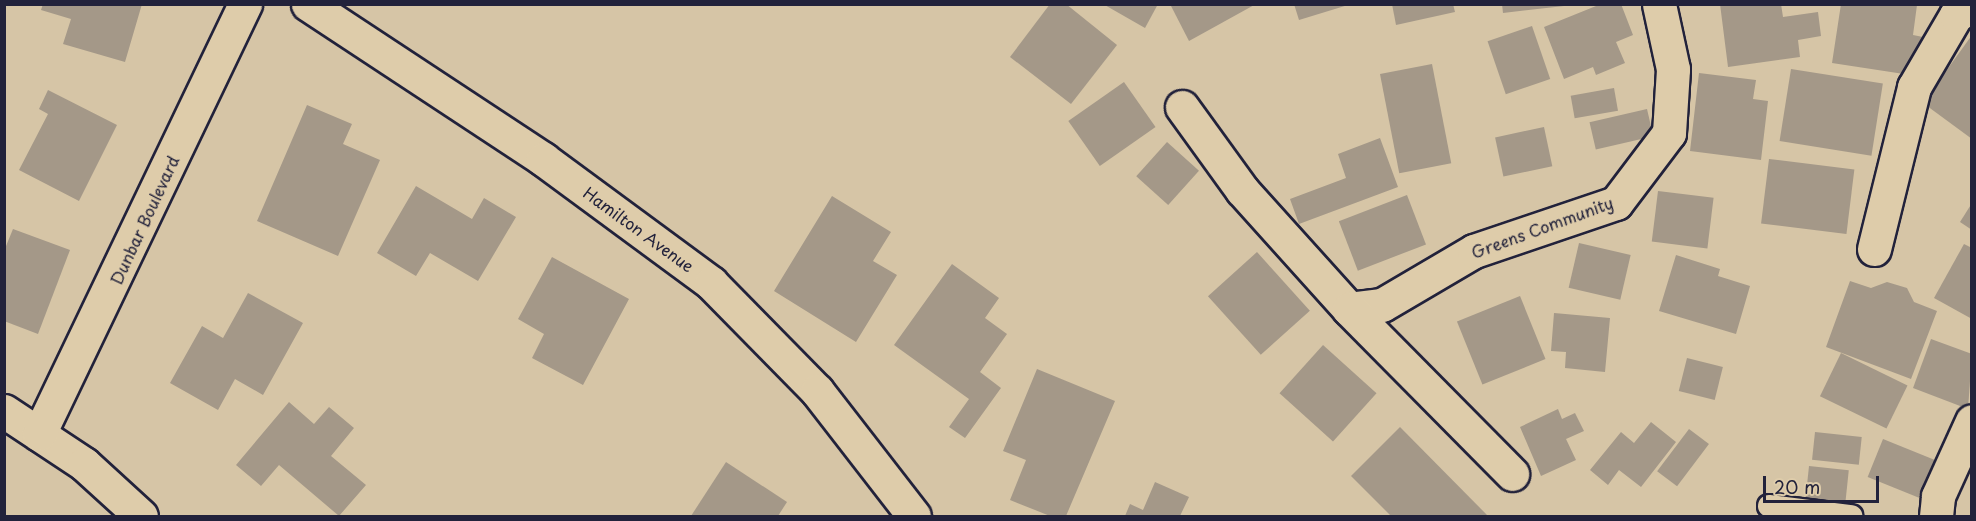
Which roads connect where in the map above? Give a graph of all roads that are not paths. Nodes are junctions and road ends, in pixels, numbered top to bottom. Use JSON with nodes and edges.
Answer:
{"nodes":[{"id":1,"x":245,"y":4,"type":"edge"},
{"id":2,"x":308,"y":4,"type":"edge"},
{"id":3,"x":1659,"y":4,"type":"edge"},
{"id":4,"x":1971,"y":6,"type":"edge"},
{"id":5,"x":1182,"y":107,"type":"dead end"},
{"id":6,"x":1874,"y":249,"type":"dead end"},
{"id":7,"x":1349,"y":309,"type":"junction"},
{"id":8,"x":4,"y":411,"type":"edge"},
{"id":9,"x":1971,"y":421,"type":"edge"},
{"id":10,"x":39,"y":434,"type":"junction"},
{"id":11,"x":1512,"y":474,"type":"dead end"},
{"id":12,"x":1769,"y":506,"type":"dead end"},
{"id":13,"x":141,"y":516,"type":"edge"},
{"id":14,"x":914,"y":516,"type":"edge"},
{"id":15,"x":1851,"y":516,"type":"edge"},
{"id":16,"x":1936,"y":516,"type":"edge"}],
"edges":[{"from":1,"to":10,"type":"street","name":"Dunbar Boulevard"},
{"from":2,"to":14,"type":"street","name":"Hamilton Avenue"},
{"from":3,"to":7,"type":"street","name":"Greens Community"},
{"from":4,"to":6,"type":"street"},
{"from":5,"to":7,"type":"street"},
{"from":7,"to":11,"type":"street"},
{"from":8,"to":10,"type":"street"},
{"from":9,"to":16,"type":"street"},
{"from":10,"to":13,"type":"street"},
{"from":12,"to":15,"type":"lane"}]}
